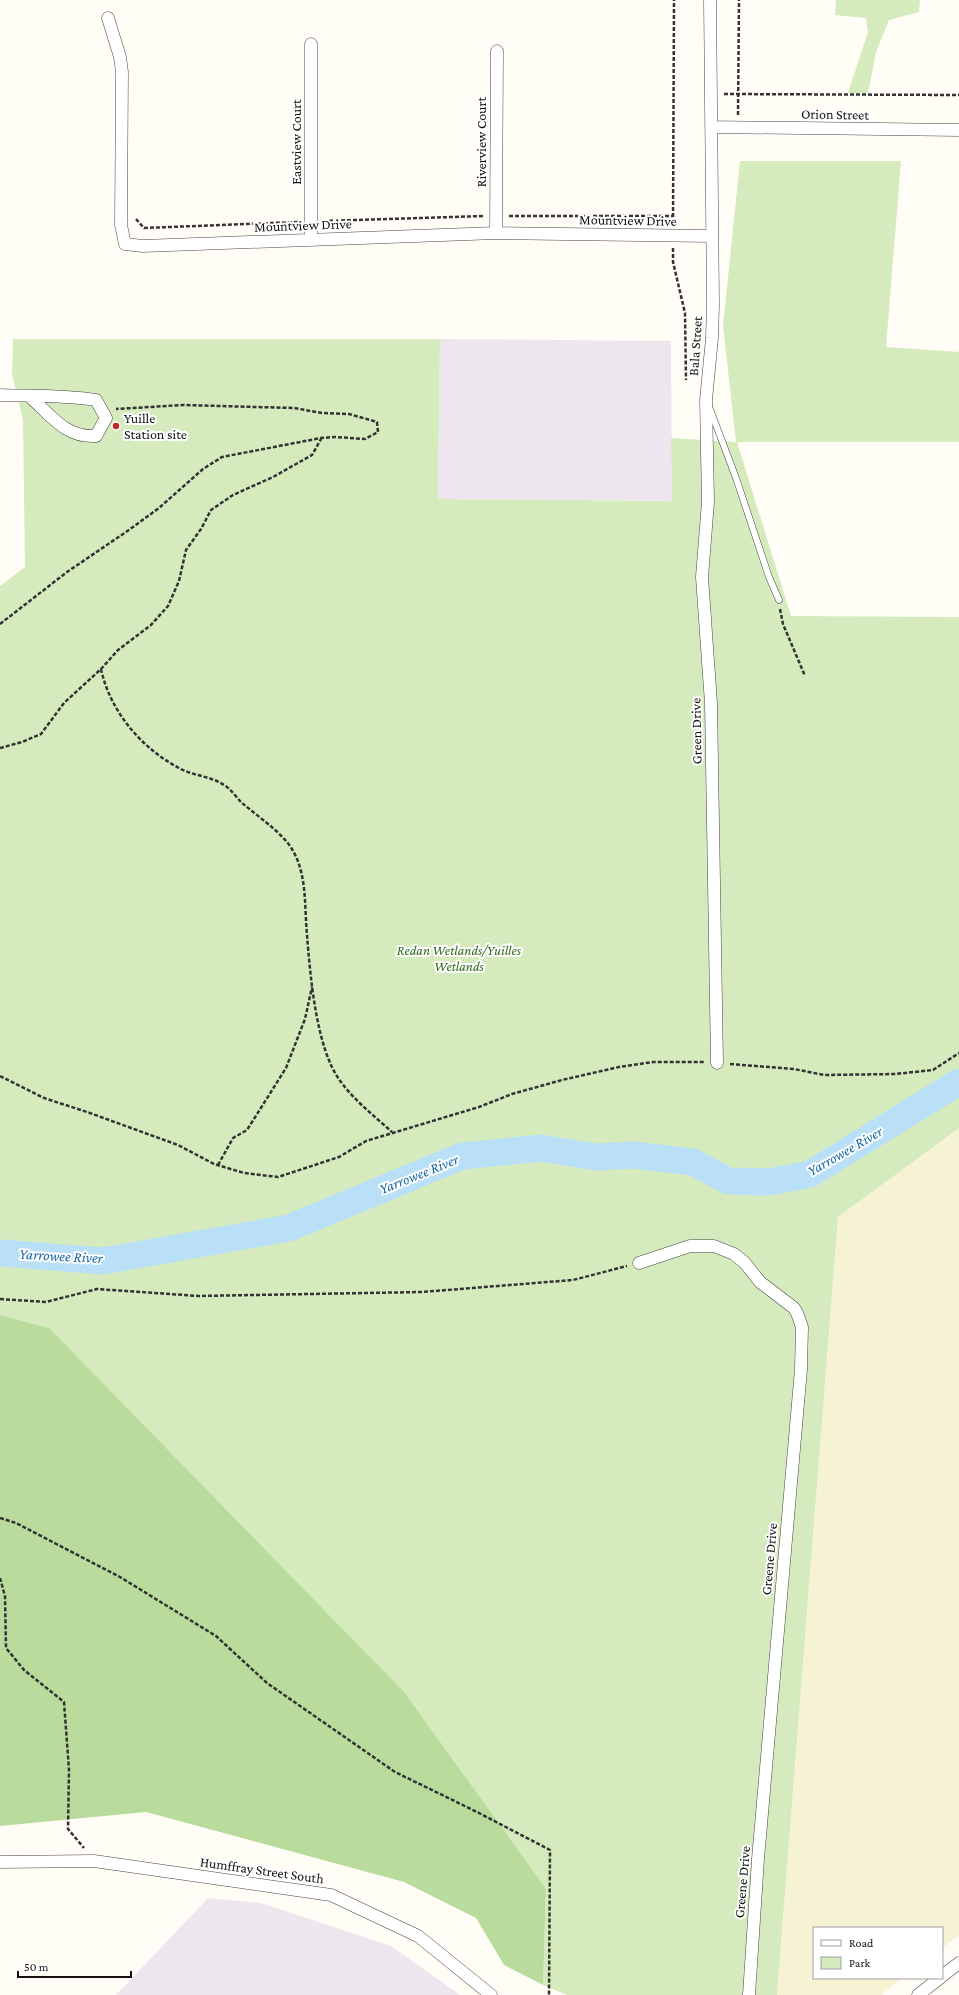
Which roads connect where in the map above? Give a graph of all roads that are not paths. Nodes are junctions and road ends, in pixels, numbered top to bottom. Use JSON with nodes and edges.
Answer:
{"nodes":[{"id":1,"x":710,"y":0,"type":"edge"},
{"id":2,"x":108,"y":18,"type":"dead end"},
{"id":3,"x":311,"y":44,"type":"dead end"},
{"id":4,"x":497,"y":51,"type":"dead end"},
{"id":5,"x":711,"y":127,"type":"junction"},
{"id":6,"x":959,"y":130,"type":"edge"},
{"id":7,"x":496,"y":234,"type":"junction"},
{"id":8,"x":711,"y":236,"type":"junction"},
{"id":9,"x":311,"y":240,"type":"junction"},
{"id":10,"x":0,"y":395,"type":"edge"},
{"id":11,"x":29,"y":396,"type":"junction"},
{"id":12,"x":706,"y":400,"type":"junction"},
{"id":13,"x":779,"y":600,"type":"road end"},
{"id":14,"x":717,"y":1063,"type":"road end"},
{"id":15,"x":639,"y":1263,"type":"road end"},
{"id":16,"x":0,"y":1862,"type":"edge"},
{"id":17,"x":959,"y":1963,"type":"edge"},
{"id":18,"x":943,"y":1975,"type":"edge"},
{"id":19,"x":938,"y":1979,"type":"edge"},
{"id":20,"x":491,"y":1995,"type":"edge"},
{"id":21,"x":748,"y":1995,"type":"edge"},
{"id":22,"x":918,"y":1995,"type":"edge"}],
"edges":[{"from":1,"to":5,"type":"street","name":"Bala Street"},
{"from":2,"to":9,"type":"street","name":"Mountview Drive"},
{"from":3,"to":9,"type":"street","name":"Eastview Court"},
{"from":4,"to":7,"type":"street","name":"Riverview Court"},
{"from":5,"to":6,"type":"street","name":"Orion Street"},
{"from":5,"to":8,"type":"street","name":"Bala Street"},
{"from":7,"to":8,"type":"street","name":"Mountview Drive"},
{"from":7,"to":9,"type":"street","name":"Mountview Drive"},
{"from":8,"to":12,"type":"street","name":"Bala Street"},
{"from":10,"to":11,"type":"street"},
{"from":11,"to":11,"type":"street"},
{"from":12,"to":13,"type":"lane","name":"Bala Street"},
{"from":12,"to":14,"type":"street","name":"Green Drive"},
{"from":15,"to":21,"type":"street","name":"Greene Drive"},
{"from":16,"to":20,"type":"street","name":"Humffray Street South"},
{"from":17,"to":18,"type":"street"},
{"from":19,"to":22,"type":"street"}]}
